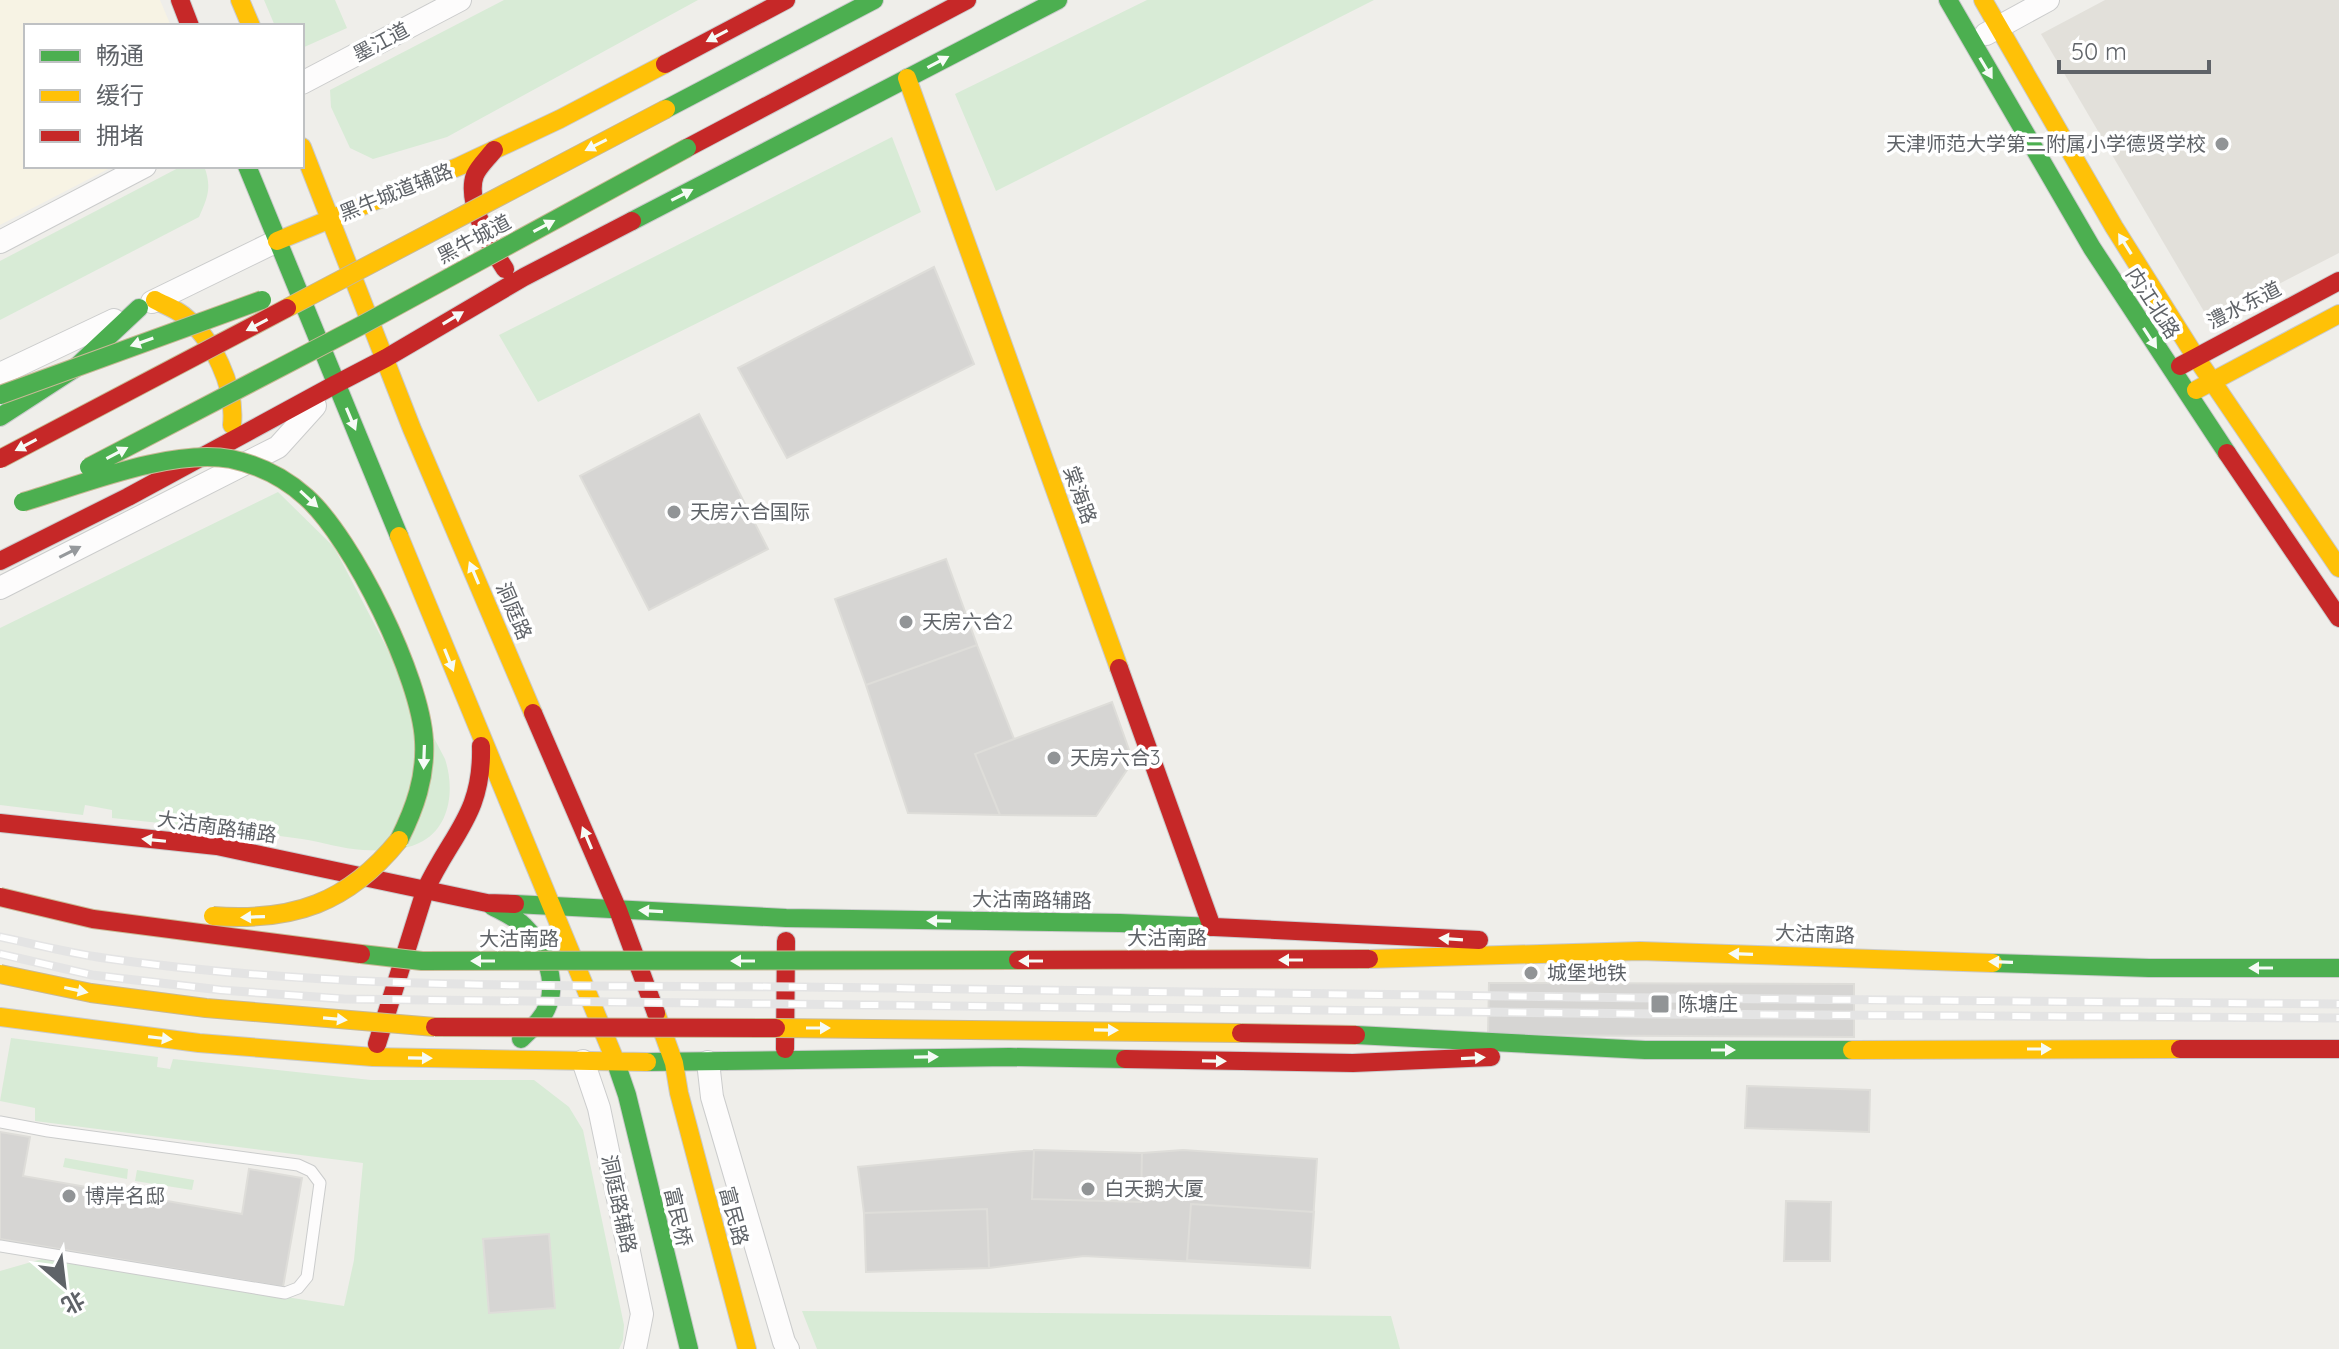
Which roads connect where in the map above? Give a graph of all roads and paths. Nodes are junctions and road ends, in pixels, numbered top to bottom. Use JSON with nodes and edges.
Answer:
{"nodes":[{"id":1,"x":180,"y":0,"type":"edge"},
{"id":2,"x":240,"y":0,"type":"edge"},
{"id":3,"x":460,"y":0,"type":"edge"},
{"id":4,"x":786,"y":0,"type":"edge"},
{"id":5,"x":874,"y":0,"type":"edge"},
{"id":6,"x":967,"y":0,"type":"edge"},
{"id":7,"x":1058,"y":0,"type":"edge"},
{"id":8,"x":1948,"y":0,"type":"edge"},
{"id":9,"x":1983,"y":0,"type":"edge"},
{"id":10,"x":2048,"y":0,"type":"edge"},
{"id":11,"x":189,"y":24,"type":"edge"},
{"id":12,"x":250,"y":24,"type":"edge"},
{"id":13,"x":1998,"y":26,"type":"junction"},
{"id":14,"x":1971,"y":43,"type":"junction"},
{"id":15,"x":907,"y":78,"type":"junction"},
{"id":16,"x":304,"y":82,"type":"edge"},
{"id":17,"x":494,"y":150,"type":"junction"},
{"id":18,"x":304,"y":152,"type":"edge"},
{"id":19,"x":141,"y":168,"type":"edge"},
{"id":20,"x":248,"y":168,"type":"edge"},
{"id":21,"x":331,"y":218,"type":"junction"},
{"id":22,"x":277,"y":241,"type":"junction"},
{"id":23,"x":0,"y":242,"type":"edge"},
{"id":24,"x":374,"y":260,"type":"junction"},
{"id":25,"x":524,"y":277,"type":"junction"},
{"id":26,"x":2339,"y":281,"type":"edge"},
{"id":27,"x":147,"y":304,"type":"junction"},
{"id":28,"x":2339,"y":314,"type":"edge"},
{"id":29,"x":2195,"y":356,"type":"junction"},
{"id":30,"x":386,"y":358,"type":"junction"},
{"id":31,"x":2171,"y":371,"type":"junction"},
{"id":32,"x":0,"y":374,"type":"edge"},
{"id":33,"x":2211,"y":381,"type":"junction"},
{"id":34,"x":336,"y":384,"type":"junction"},
{"id":35,"x":0,"y":395,"type":"edge"},
{"id":36,"x":2188,"y":395,"type":"junction"},
{"id":37,"x":1,"y":417,"type":"edge"},
{"id":38,"x":223,"y":445,"type":"junction"},
{"id":39,"x":0,"y":459,"type":"edge"},
{"id":40,"x":0,"y":561,"type":"edge"},
{"id":41,"x":2339,"y":568,"type":"edge"},
{"id":42,"x":0,"y":588,"type":"edge"},
{"id":43,"x":2339,"y":618,"type":"edge"},
{"id":44,"x":480,"y":735,"type":"junction"},
{"id":45,"x":0,"y":823,"type":"edge"},
{"id":46,"x":425,"y":891,"type":"junction"},
{"id":47,"x":0,"y":897,"type":"edge"},
{"id":48,"x":487,"y":903,"type":"junction"},
{"id":49,"x":554,"y":908,"type":"junction"},
{"id":50,"x":618,"y":910,"type":"junction"},
{"id":51,"x":786,"y":918,"type":"junction"},
{"id":52,"x":1212,"y":927,"type":"junction"},
{"id":53,"x":1640,"y":951,"type":"junction"},
{"id":54,"x":2339,"y":968,"type":"edge"},
{"id":55,"x":0,"y":974,"type":"edge"},
{"id":56,"x":0,"y":1017,"type":"edge"},
{"id":57,"x":2339,"y":1049,"type":"edge"},
{"id":58,"x":1645,"y":1050,"type":"junction"},
{"id":59,"x":373,"y":1057,"type":"junction"},
{"id":60,"x":484,"y":1059,"type":"junction"},
{"id":61,"x":785,"y":1059,"type":"junction"},
{"id":62,"x":615,"y":1060,"type":"junction"},
{"id":63,"x":583,"y":1061,"type":"junction"},
{"id":64,"x":708,"y":1062,"type":"junction"},
{"id":65,"x":674,"y":1063,"type":"junction"},
{"id":66,"x":679,"y":1093,"type":"joint"},
{"id":67,"x":0,"y":1122,"type":"edge"},
{"id":68,"x":0,"y":1246,"type":"edge"},
{"id":69,"x":635,"y":1349,"type":"edge"},
{"id":70,"x":689,"y":1349,"type":"edge"},
{"id":71,"x":747,"y":1349,"type":"edge"},
{"id":72,"x":788,"y":1349,"type":"edge"}],
"edges":[{"from":1,"to":11,"type":"main road"},
{"from":2,"to":12,"type":"main road"},
{"from":3,"to":16,"type":"street","name":"墨江道"},
{"from":4,"to":17,"type":"main road","name":"黑牛城道辅路","one_way":true},
{"from":5,"to":24,"type":"main road","name":"黑牛城道","one_way":true,"bridge":true},
{"from":6,"to":47,"type":"main road","name":"黑牛城道","bridge":true},
{"from":15,"to":7,"type":"main road","one_way":true},
{"from":8,"to":14,"type":"main road","name":"内江北路"},
{"from":9,"to":13,"type":"main road","name":"内江北路"},
{"from":10,"to":13,"type":"street"},
{"from":13,"to":14,"type":"street"},
{"from":29,"to":13,"type":"main road","name":"内江北路","one_way":true},
{"from":14,"to":31,"type":"main road","name":"内江北路","one_way":true},
{"from":25,"to":15,"type":"main road","one_way":true},
{"from":15,"to":52,"type":"main road","name":"棠海路"},
{"from":17,"to":21,"type":"main road","name":"黑牛城道辅路"},
{"from":17,"to":25,"type":"main road"},
{"from":18,"to":21,"type":"main road","name":"洞庭路"},
{"from":19,"to":23,"type":"street"},
{"from":20,"to":22,"type":"main road"},
{"from":21,"to":22,"type":"main road","name":"黑牛城道辅路"},
{"from":21,"to":30,"type":"main road","name":"洞庭路"},
{"from":22,"to":27,"type":"street","name":"黑牛城道辅路"},
{"from":22,"to":34,"type":"main road"},
{"from":24,"to":35,"type":"main road","one_way":true,"bridge":true},
{"from":24,"to":39,"type":"main road","name":"黑牛城道","one_way":true,"bridge":true},
{"from":30,"to":25,"type":"main road","one_way":true},
{"from":26,"to":29,"type":"main road","name":"澧水东道"},
{"from":27,"to":32,"type":"street","name":"黑牛城道辅路"},
{"from":27,"to":37,"type":"main road"},
{"from":27,"to":38,"type":"main road"},
{"from":28,"to":33,"type":"main road"},
{"from":29,"to":31,"type":"main road","name":"澧水东道"},
{"from":29,"to":33,"type":"main road","name":"内江北路"},
{"from":30,"to":34,"type":"main road"},
{"from":50,"to":30,"type":"main road","name":"洞庭路","one_way":true},
{"from":31,"to":36,"type":"main road","name":"内江北路"},
{"from":33,"to":36,"type":"main road"},
{"from":33,"to":41,"type":"main road","name":"内江北路"},
{"from":34,"to":38,"type":"main road"},
{"from":42,"to":34,"type":"street","one_way":true},
{"from":34,"to":44,"type":"main road","one_way":true},
{"from":36,"to":43,"type":"main road","name":"内江北路"},
{"from":38,"to":40,"type":"main road"},
{"from":44,"to":46,"type":"main road"},
{"from":44,"to":49,"type":"main road"},
{"from":46,"to":45,"type":"main road","name":"大沽南路辅路","one_way":true},
{"from":46,"to":48,"type":"main road","name":"大沽南路辅路"},
{"from":46,"to":59,"type":"main road"},
{"from":53,"to":47,"type":"main road","name":"大沽南路","one_way":true,"bridge":true},
{"from":48,"to":49,"type":"main road","name":"大沽南路辅路"},
{"from":48,"to":60,"type":"main road"},
{"from":49,"to":50,"type":"main road","name":"大沽南路辅路"},
{"from":49,"to":62,"type":"main road"},
{"from":51,"to":50,"type":"main road","name":"大沽南路辅路","one_way":true},
{"from":50,"to":65,"type":"main road","name":"洞庭路"},
{"from":52,"to":51,"type":"main road","name":"大沽南路辅路","one_way":true},
{"from":51,"to":61,"type":"main road"},
{"from":53,"to":52,"type":"main road","name":"大沽南路辅路","one_way":true},
{"from":54,"to":53,"type":"main road","name":"大沽南路","one_way":true},
{"from":55,"to":58,"type":"main road","one_way":true,"bridge":true},
{"from":56,"to":59,"type":"main road","one_way":true},
{"from":58,"to":57,"type":"main road","one_way":true},
{"from":61,"to":58,"type":"main road","one_way":true},
{"from":59,"to":60,"type":"main road","one_way":true},
{"from":60,"to":63,"type":"main road"},
{"from":61,"to":64,"type":"main road"},
{"from":62,"to":63,"type":"main road"},
{"from":62,"to":65,"type":"main road"},
{"from":62,"to":70,"type":"main road","name":"富民桥"},
{"from":63,"to":69,"type":"street","name":"洞庭路辅路"},
{"from":64,"to":65,"type":"main road"},
{"from":64,"to":72,"type":"street"},
{"from":65,"to":66,"type":"main road","name":"洞庭路"},
{"from":66,"to":71,"type":"main road","name":"富民路"},
{"from":67,"to":68,"type":"lane"}]}
